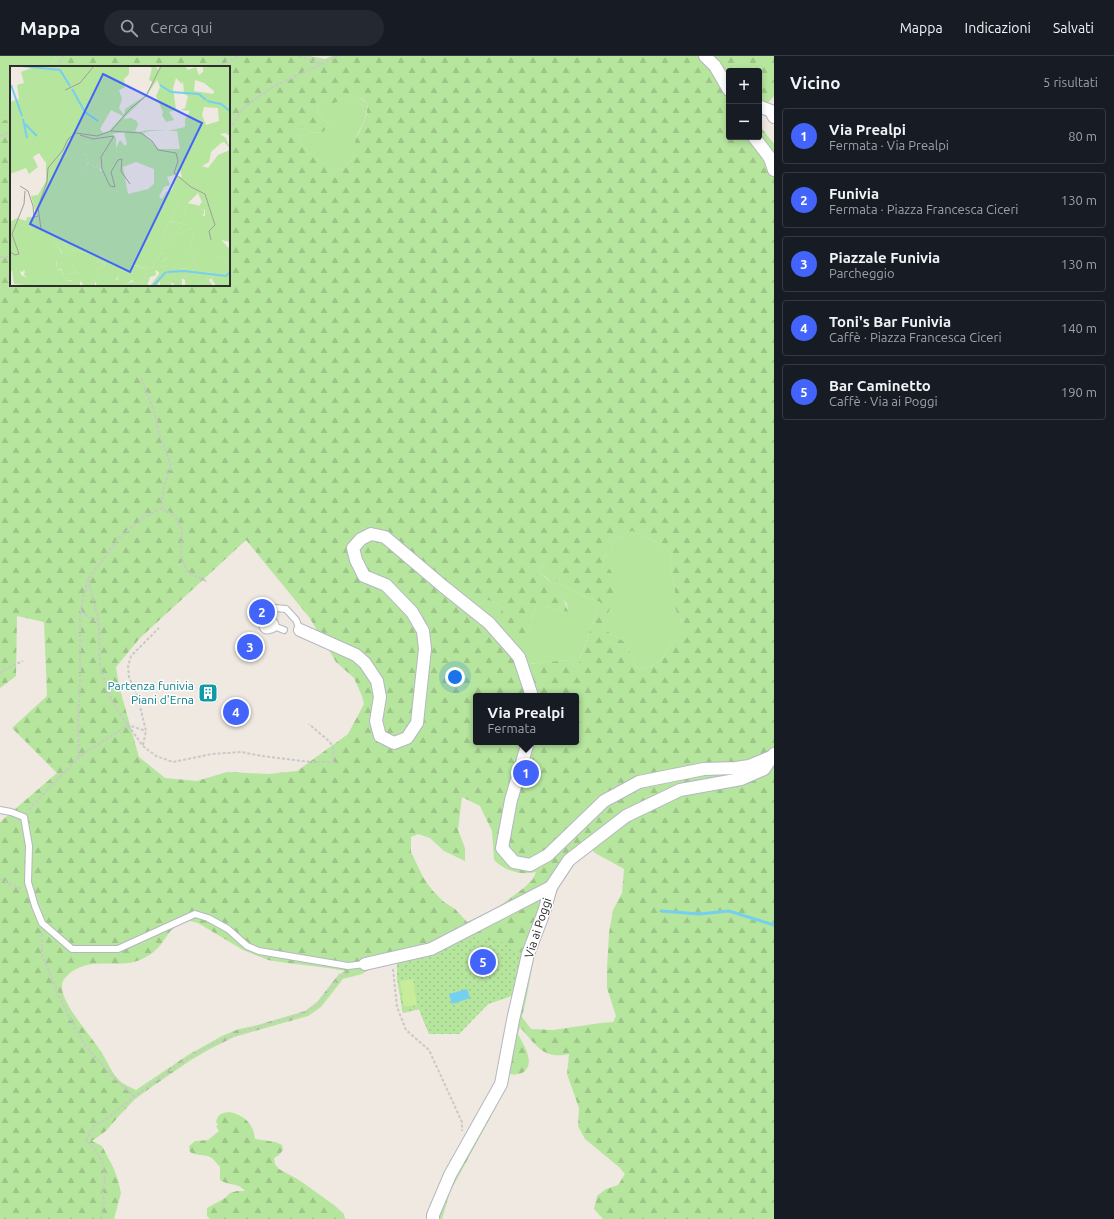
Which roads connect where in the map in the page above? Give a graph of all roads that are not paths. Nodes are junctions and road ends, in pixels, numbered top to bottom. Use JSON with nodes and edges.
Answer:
{"nodes":[{"id":1,"x":705,"y":56,"type":"edge"},
{"id":2,"x":726,"y":85,"type":"edge"},
{"id":3,"x":762,"y":107,"type":"edge"},
{"id":4,"x":774,"y":117,"type":"edge"},
{"id":5,"x":756,"y":140,"type":"edge"},
{"id":6,"x":774,"y":170,"type":"edge"},
{"id":7,"x":274,"y":627,"type":"dead end"},
{"id":8,"x":300,"y":630,"type":"joint"},
{"id":9,"x":531,"y":693,"type":"edge"},
{"id":10,"x":527,"y":745,"type":"edge"},
{"id":11,"x":773,"y":755,"type":"edge"},
{"id":12,"x":0,"y":810,"type":"edge"},
{"id":13,"x":551,"y":887,"type":"junction"},
{"id":14,"x":365,"y":964,"type":"joint"},
{"id":15,"x":433,"y":1219,"type":"edge"}],
"edges":[{"from":1,"to":2,"type":"street"},
{"from":3,"to":4,"type":"street"},
{"from":5,"to":6,"type":"street"},
{"from":7,"to":8,"type":"lane"},
{"from":8,"to":9,"type":"street"},
{"from":10,"to":11,"type":"street"},
{"from":11,"to":13,"type":"street","name":"Via ai Poggi"},
{"from":12,"to":14,"type":"lane"},
{"from":13,"to":14,"type":"street"},
{"from":13,"to":15,"type":"street","name":"Via ai Poggi"}]}
